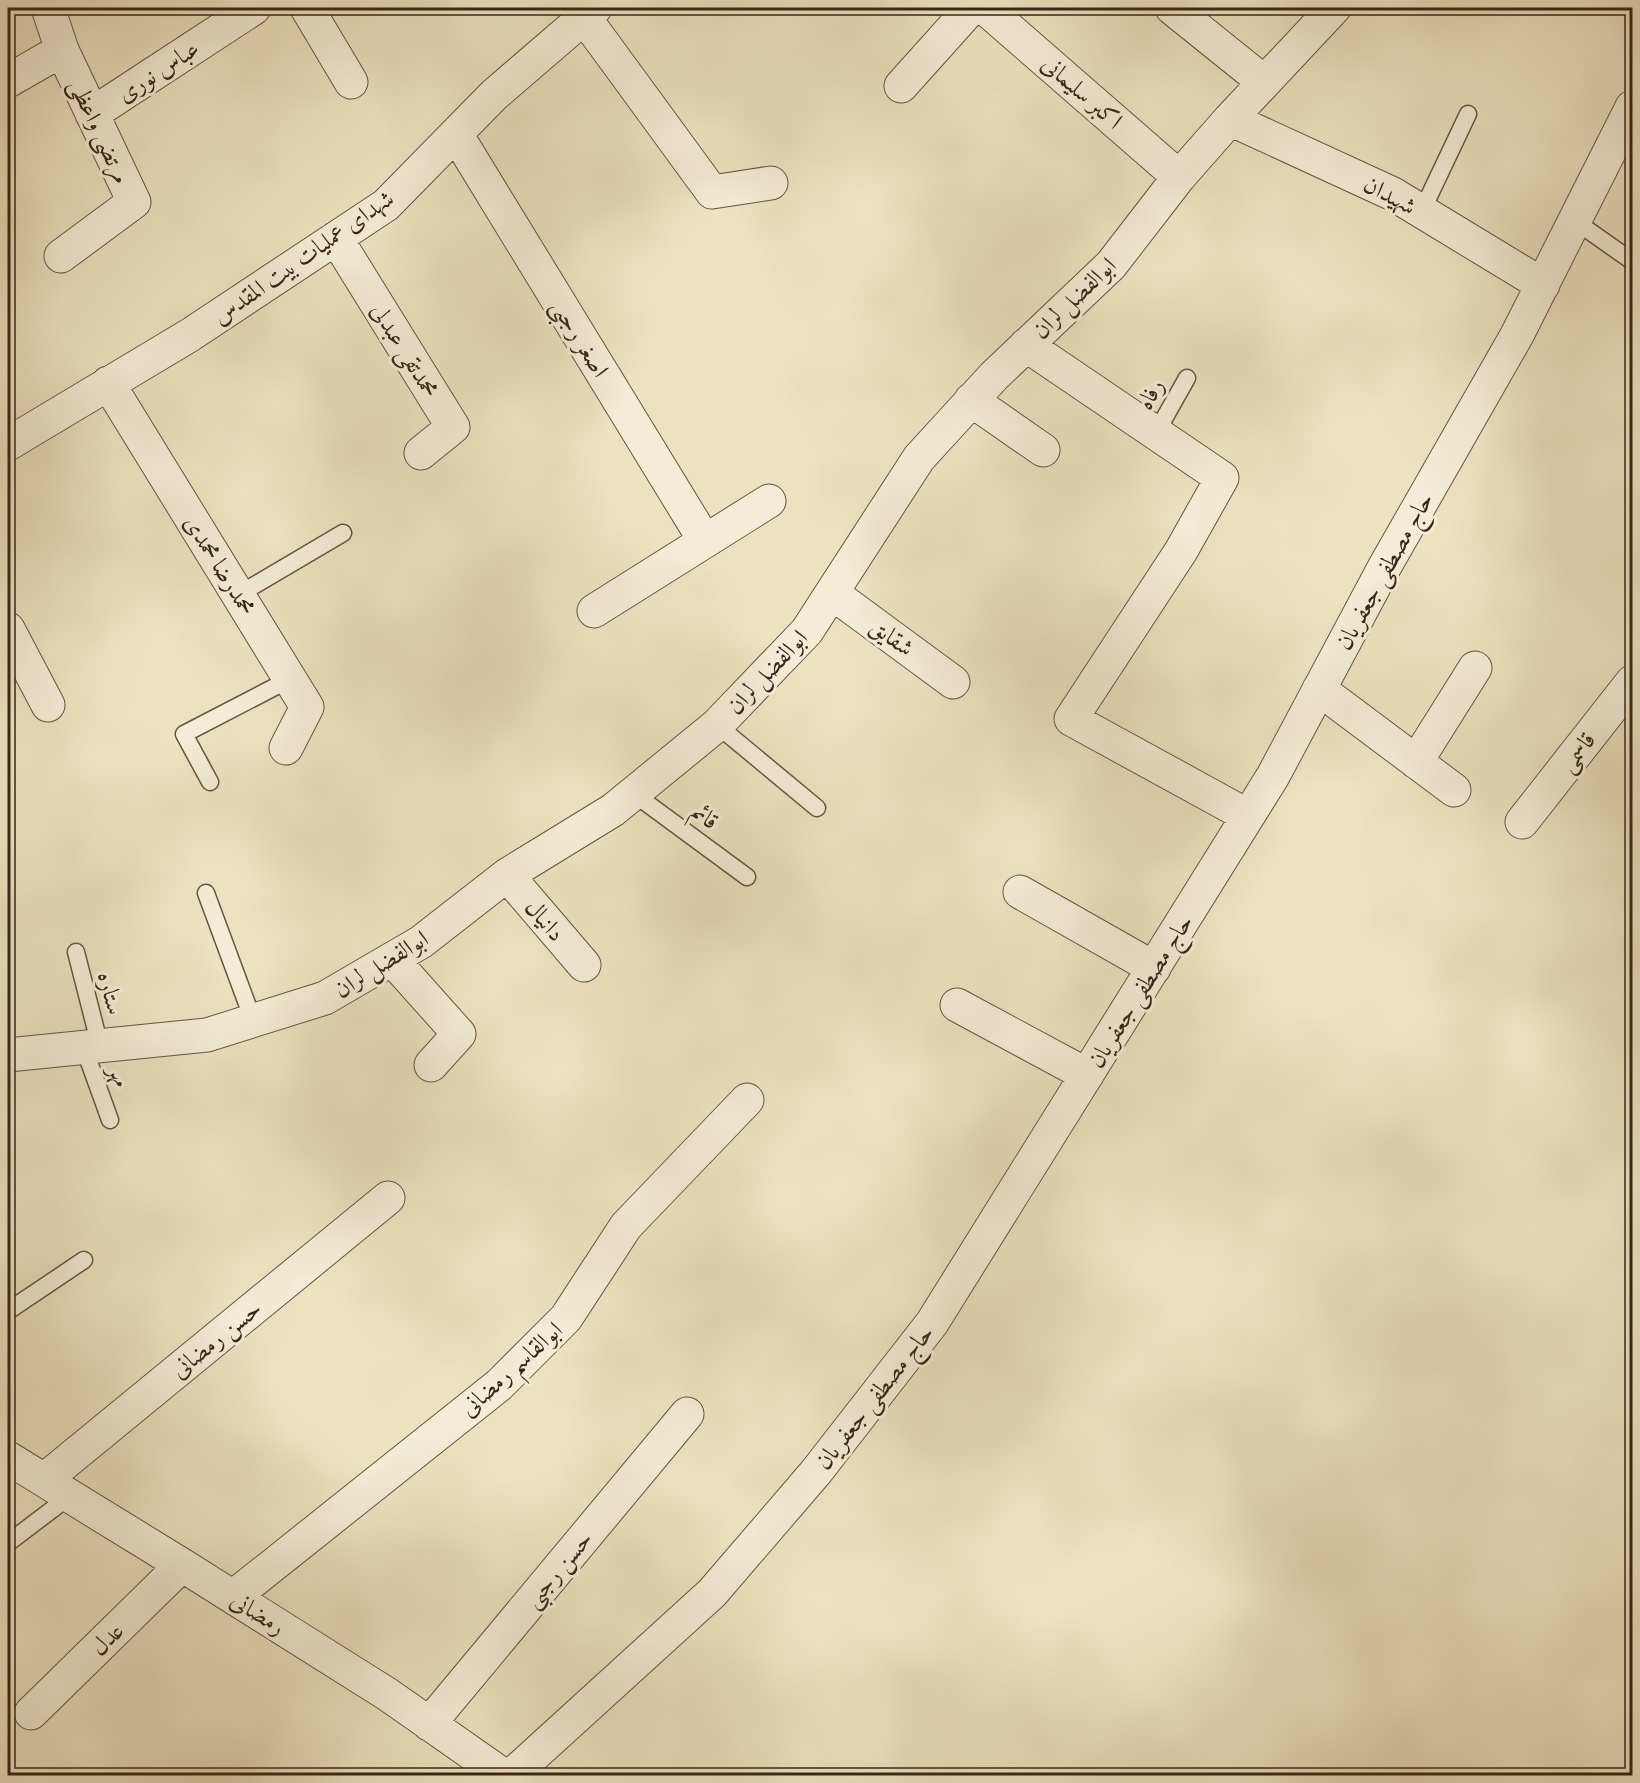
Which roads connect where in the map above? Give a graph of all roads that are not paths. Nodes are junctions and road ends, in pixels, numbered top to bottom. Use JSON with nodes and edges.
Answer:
{"nodes":[{"id":1,"x":48,"y":8,"type":"edge"},
{"id":2,"x":254,"y":8,"type":"edge"},
{"id":3,"x":307,"y":8,"type":"edge"},
{"id":4,"x":970,"y":8,"type":"edge"},
{"id":5,"x":985,"y":8,"type":"edge"},
{"id":6,"x":1172,"y":8,"type":"edge"},
{"id":7,"x":1334,"y":8,"type":"edge"},
{"id":8,"x":589,"y":12,"type":"edge"},
{"id":9,"x":62,"y":50,"type":"junction"},
{"id":10,"x":8,"y":81,"type":"edge"},
{"id":11,"x":351,"y":82,"type":"dead end"},
{"id":12,"x":1264,"y":82,"type":"junction"},
{"id":13,"x":902,"y":86,"type":"dead end"},
{"id":14,"x":1632,"y":107,"type":"edge"},
{"id":15,"x":92,"y":114,"type":"junction"},
{"id":16,"x":1468,"y":114,"type":"dead end"},
{"id":17,"x":1230,"y":119,"type":"junction"},
{"id":18,"x":456,"y":134,"type":"junction"},
{"id":19,"x":1179,"y":177,"type":"junction"},
{"id":20,"x":771,"y":183,"type":"dead end"},
{"id":21,"x":1422,"y":211,"type":"junction"},
{"id":22,"x":1575,"y":221,"type":"junction"},
{"id":23,"x":336,"y":238,"type":"junction"},
{"id":24,"x":61,"y":256,"type":"dead end"},
{"id":25,"x":1632,"y":261,"type":"edge"},
{"id":26,"x":1543,"y":285,"type":"junction"},
{"id":27,"x":1026,"y":345,"type":"junction"},
{"id":28,"x":1187,"y":378,"type":"dead end"},
{"id":29,"x":108,"y":383,"type":"junction"},
{"id":30,"x":971,"y":400,"type":"junction"},
{"id":31,"x":1156,"y":434,"type":"junction"},
{"id":32,"x":8,"y":444,"type":"edge"},
{"id":33,"x":1043,"y":450,"type":"dead end"},
{"id":34,"x":421,"y":453,"type":"dead end"},
{"id":35,"x":769,"y":501,"type":"dead end"},
{"id":36,"x":343,"y":533,"type":"dead end"},
{"id":37,"x":705,"y":541,"type":"junction"},
{"id":38,"x":832,"y":593,"type":"junction"},
{"id":39,"x":238,"y":595,"type":"junction"},
{"id":40,"x":594,"y":611,"type":"dead end"},
{"id":41,"x":8,"y":629,"type":"edge"},
{"id":42,"x":1475,"y":668,"type":"dead end"},
{"id":43,"x":290,"y":679,"type":"junction"},
{"id":44,"x":952,"y":681,"type":"dead end"},
{"id":45,"x":1632,"y":682,"type":"edge"},
{"id":46,"x":1319,"y":689,"type":"junction"},
{"id":47,"x":48,"y":705,"type":"dead end"},
{"id":48,"x":717,"y":725,"type":"junction"},
{"id":49,"x":286,"y":748,"type":"dead end"},
{"id":50,"x":1416,"y":762,"type":"junction"},
{"id":51,"x":210,"y":782,"type":"dead end"},
{"id":52,"x":1454,"y":790,"type":"dead end"},
{"id":53,"x":633,"y":793,"type":"junction"},
{"id":54,"x":817,"y":808,"type":"dead end"},
{"id":55,"x":1248,"y":816,"type":"junction"},
{"id":56,"x":1522,"y":822,"type":"dead end"},
{"id":57,"x":507,"y":875,"type":"junction"},
{"id":58,"x":747,"y":877,"type":"dead end"},
{"id":59,"x":206,"y":892,"type":"dead end"},
{"id":60,"x":1020,"y":892,"type":"dead end"},
{"id":61,"x":76,"y":952,"type":"dead end"},
{"id":62,"x":392,"y":959,"type":"junction"},
{"id":63,"x":584,"y":965,"type":"dead end"},
{"id":64,"x":1154,"y":968,"type":"junction"},
{"id":65,"x":957,"y":1005,"type":"dead end"},
{"id":66,"x":253,"y":1020,"type":"junction"},
{"id":67,"x":92,"y":1047,"type":"junction"},
{"id":68,"x":8,"y":1055,"type":"edge"},
{"id":69,"x":431,"y":1065,"type":"dead end"},
{"id":70,"x":1087,"y":1075,"type":"junction"},
{"id":71,"x":747,"y":1100,"type":"dead end"},
{"id":72,"x":110,"y":1120,"type":"dead end"},
{"id":73,"x":388,"y":1198,"type":"dead end"},
{"id":74,"x":84,"y":1260,"type":"dead end"},
{"id":75,"x":8,"y":1311,"type":"edge"},
{"id":76,"x":687,"y":1414,"type":"dead end"},
{"id":77,"x":8,"y":1458,"type":"edge"},
{"id":78,"x":57,"y":1488,"type":"junction"},
{"id":79,"x":8,"y":1543,"type":"edge"},
{"id":80,"x":182,"y":1565,"type":"junction"},
{"id":81,"x":233,"y":1597,"type":"junction"},
{"id":82,"x":31,"y":1713,"type":"dead end"},
{"id":83,"x":429,"y":1724,"type":"junction"},
{"id":84,"x":504,"y":1776,"type":"edge"},
{"id":85,"x":511,"y":1776,"type":"edge"}],
"edges":[{"from":1,"to":9,"type":"street","name":"مرتضی واعظی"},
{"from":2,"to":15,"type":"street","name":"عباس نوری"},
{"from":3,"to":11,"type":"street"},
{"from":4,"to":13,"type":"street"},
{"from":5,"to":19,"type":"street","name":"اکبر سلیمانی"},
{"from":6,"to":12,"type":"street"},
{"from":7,"to":12,"type":"street","name":"ابوالفضل لران"},
{"from":8,"to":18,"type":"street","name":"شهدای عملیات بیت المقدس"},
{"from":8,"to":20,"type":"street"},
{"from":9,"to":10,"type":"street"},
{"from":9,"to":15,"type":"street","name":"مرتضی واعظی"},
{"from":12,"to":17,"type":"street","name":"ابوالفضل لران"},
{"from":14,"to":22,"type":"street","name":"حاج مصطفی جعفریان"},
{"from":15,"to":24,"type":"street","name":"مرتضی واعظی"},
{"from":16,"to":21,"type":"lane"},
{"from":17,"to":19,"type":"street","name":"ابوالفضل لران"},
{"from":17,"to":21,"type":"street","name":"شهیدان"},
{"from":18,"to":23,"type":"street","name":"شهدای عملیات بیت المقدس"},
{"from":18,"to":37,"type":"street","name":"اصغر رجبی"},
{"from":19,"to":27,"type":"street","name":"ابوالفضل لران"},
{"from":21,"to":26,"type":"street","name":"شهیدان"},
{"from":22,"to":25,"type":"lane"},
{"from":22,"to":26,"type":"street","name":"حاج مصطفی جعفریان"},
{"from":23,"to":29,"type":"street","name":"شهدای عملیات بیت المقدس"},
{"from":23,"to":34,"type":"street","name":"محمدتقی عبدلی"},
{"from":26,"to":46,"type":"street","name":"حاج مصطفی جعفریان"},
{"from":27,"to":30,"type":"street","name":"ابوالفضل لران"},
{"from":27,"to":31,"type":"street"},
{"from":28,"to":31,"type":"lane","name":"رفاه"},
{"from":29,"to":32,"type":"street","name":"شهدای عملیات بیت المقدس"},
{"from":29,"to":39,"type":"street","name":"محمدرضا محمدی"},
{"from":30,"to":33,"type":"street"},
{"from":30,"to":38,"type":"street","name":"ابوالفضل لران"},
{"from":31,"to":55,"type":"street"},
{"from":35,"to":37,"type":"street"},
{"from":36,"to":39,"type":"lane"},
{"from":37,"to":40,"type":"street"},
{"from":38,"to":44,"type":"street","name":"شقایق"},
{"from":38,"to":48,"type":"street","name":"ابوالفضل لران"},
{"from":39,"to":43,"type":"street","name":"محمدرضا محمدی"},
{"from":41,"to":47,"type":"street"},
{"from":42,"to":50,"type":"street"},
{"from":43,"to":49,"type":"street","name":"محمدرضا محمدی"},
{"from":43,"to":51,"type":"lane"},
{"from":45,"to":56,"type":"street","name":"قاسمی"},
{"from":46,"to":50,"type":"street"},
{"from":46,"to":55,"type":"street","name":"حاج مصطفی جعفریان"},
{"from":48,"to":53,"type":"street","name":"ابوالفضل لران"},
{"from":48,"to":54,"type":"lane"},
{"from":50,"to":52,"type":"street"},
{"from":53,"to":57,"type":"street","name":"ابوالفضل لران"},
{"from":53,"to":58,"type":"lane","name":"قائم"},
{"from":55,"to":64,"type":"street","name":"حاج مصطفی جعفریان"},
{"from":57,"to":62,"type":"street","name":"ابوالفضل لران"},
{"from":57,"to":63,"type":"street","name":"دانیال"},
{"from":59,"to":66,"type":"lane"},
{"from":60,"to":64,"type":"street"},
{"from":61,"to":67,"type":"lane","name":"ستاره"},
{"from":62,"to":66,"type":"street","name":"ابوالفضل لران"},
{"from":62,"to":69,"type":"street"},
{"from":64,"to":70,"type":"street","name":"حاج مصطفی جعفریان"},
{"from":65,"to":70,"type":"street"},
{"from":66,"to":67,"type":"street","name":"ابوالفضل لران"},
{"from":67,"to":68,"type":"street","name":"ابوالفضل لران"},
{"from":67,"to":72,"type":"lane","name":"مهر"},
{"from":70,"to":85,"type":"street","name":"حاج مصطفی جعفریان"},
{"from":71,"to":81,"type":"street","name":"ابوالقاسم رمضانی"},
{"from":73,"to":78,"type":"street","name":"حسن رمضانی"},
{"from":74,"to":75,"type":"lane"},
{"from":76,"to":83,"type":"street","name":"حسن رجبی"},
{"from":77,"to":78,"type":"street","name":"رمضانی"},
{"from":78,"to":79,"type":"lane"},
{"from":78,"to":80,"type":"street","name":"رمضانی"},
{"from":80,"to":81,"type":"street","name":"رمضانی"},
{"from":80,"to":82,"type":"street","name":"عدل"},
{"from":81,"to":83,"type":"street","name":"رمضانی"},
{"from":83,"to":84,"type":"street","name":"رمضانی"}]}
